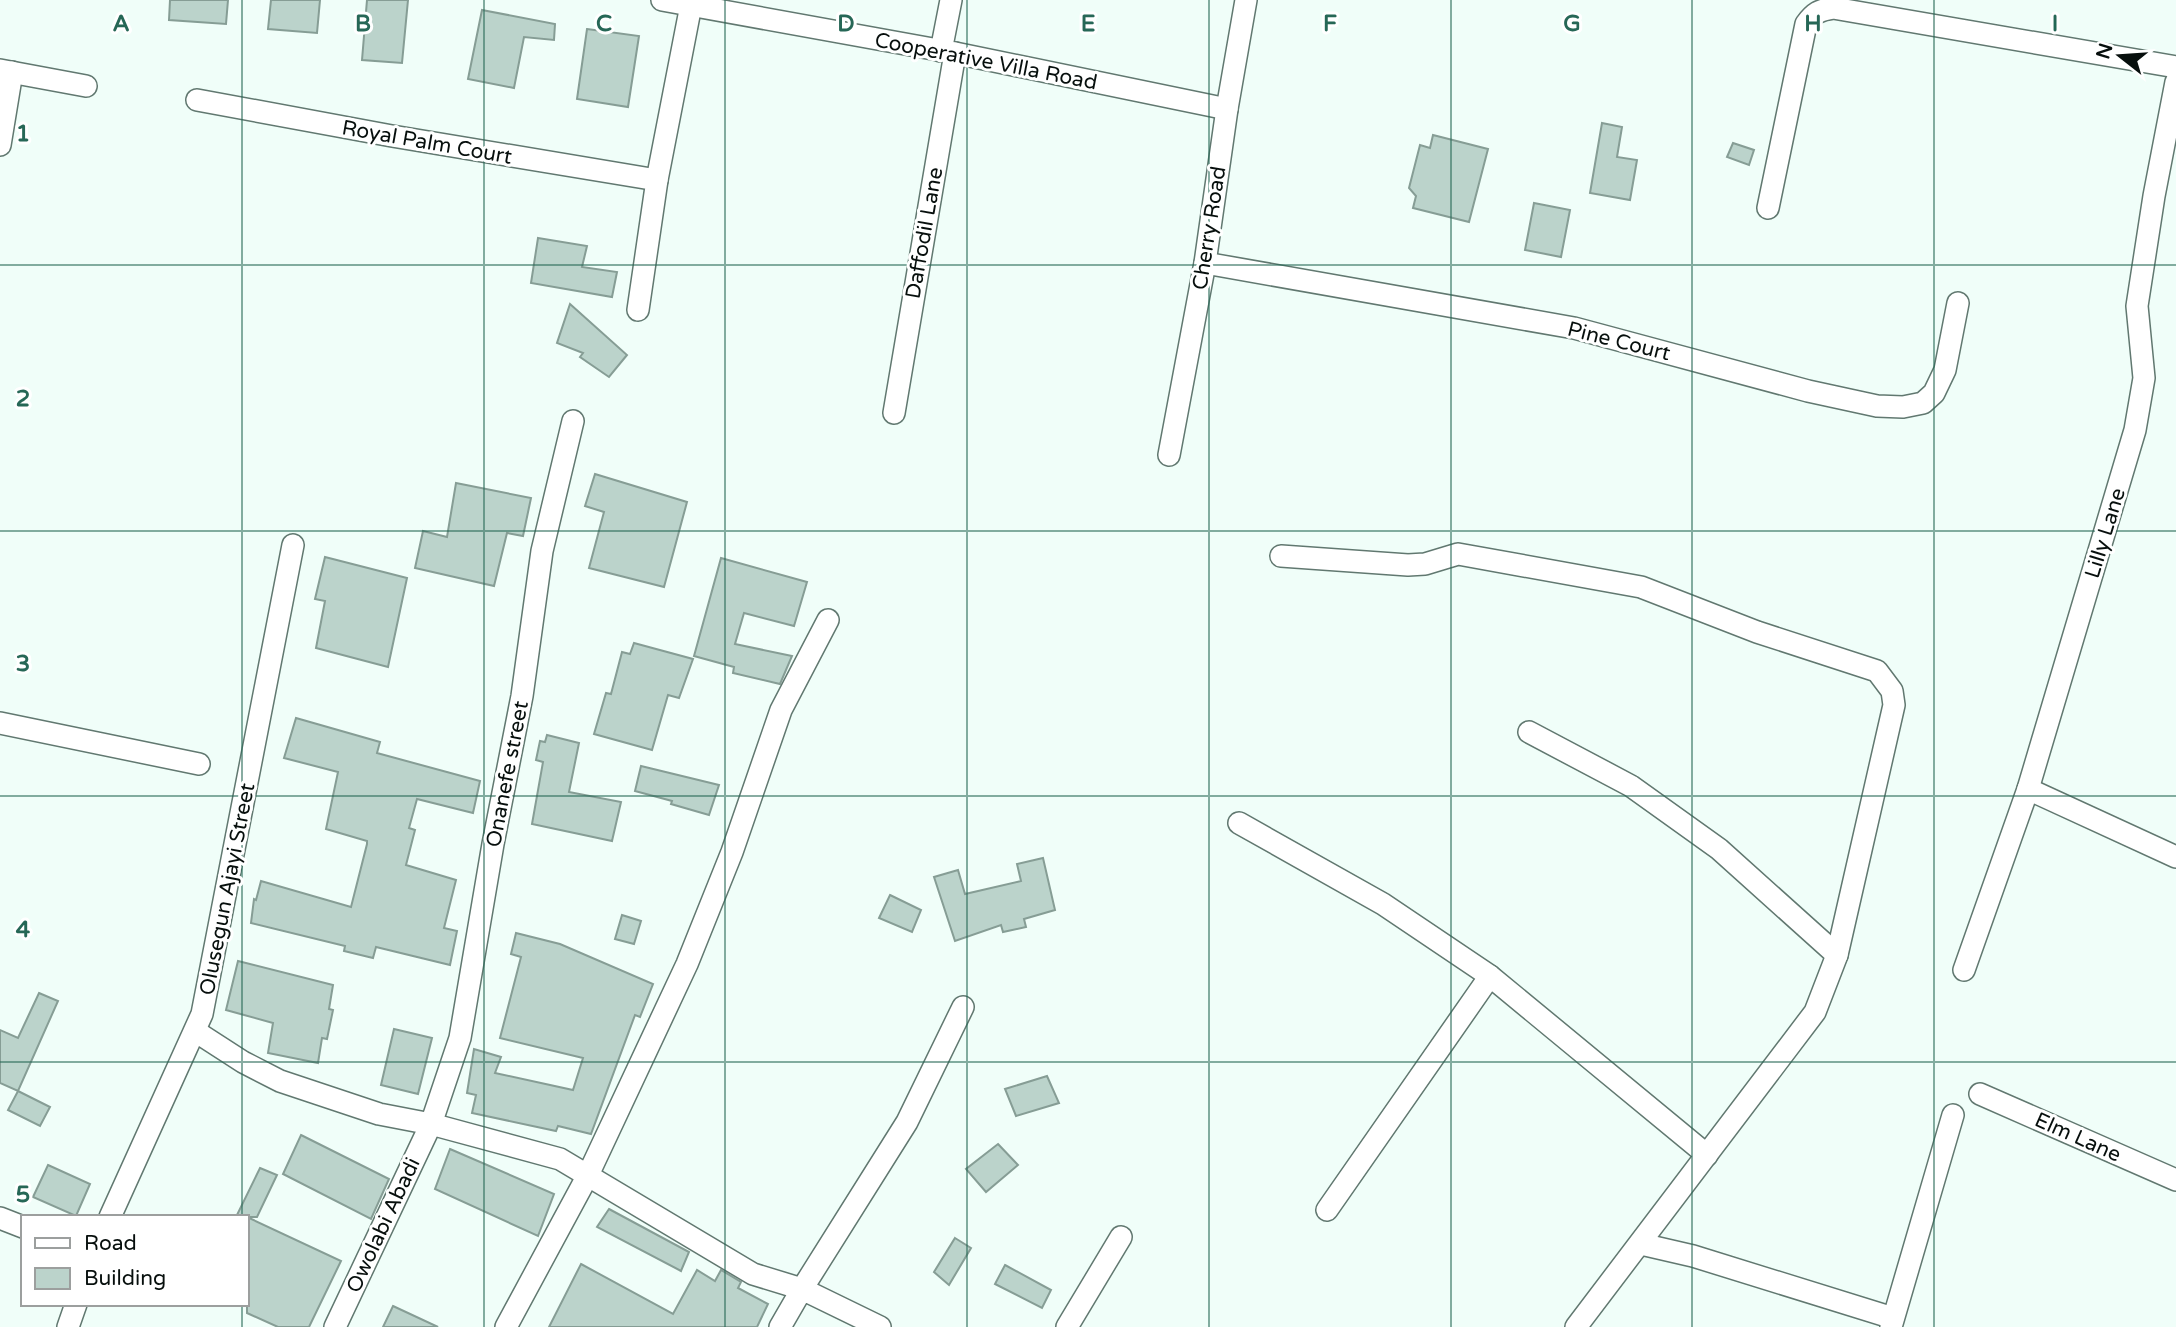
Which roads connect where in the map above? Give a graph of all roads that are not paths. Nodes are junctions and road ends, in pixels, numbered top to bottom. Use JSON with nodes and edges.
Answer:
{"nodes":[{"id":1,"x":662,"y":0,"type":"edge"},
{"id":2,"x":951,"y":0,"type":"edge"},
{"id":3,"x":1246,"y":0,"type":"edge"},
{"id":4,"x":691,"y":5,"type":"junction"},
{"id":5,"x":750,"y":8,"type":"edge"},
{"id":6,"x":948,"y":52,"type":"junction"},
{"id":7,"x":2176,"y":67,"type":"edge"},
{"id":8,"x":6,"y":71,"type":"edge"},
{"id":9,"x":2176,"y":82,"type":"edge"},
{"id":10,"x":86,"y":86,"type":"dead end"},
{"id":11,"x":197,"y":100,"type":"dead end"},
{"id":12,"x":1227,"y":109,"type":"junction"},
{"id":13,"x":0,"y":145,"type":"edge"},
{"id":14,"x":657,"y":180,"type":"junction"},
{"id":15,"x":1768,"y":208,"type":"dead end"},
{"id":16,"x":1205,"y":263,"type":"junction"},
{"id":17,"x":1958,"y":303,"type":"dead end"},
{"id":18,"x":638,"y":310,"type":"dead end"},
{"id":19,"x":894,"y":413,"type":"dead end"},
{"id":20,"x":573,"y":421,"type":"dead end"},
{"id":21,"x":1169,"y":455,"type":"dead end"},
{"id":22,"x":293,"y":545,"type":"dead end"},
{"id":23,"x":1281,"y":556,"type":"dead end"},
{"id":24,"x":828,"y":620,"type":"dead end"},
{"id":25,"x":0,"y":723,"type":"edge"},
{"id":26,"x":1529,"y":732,"type":"dead end"},
{"id":27,"x":200,"y":764,"type":"dead end"},
{"id":28,"x":2028,"y":789,"type":"junction"},
{"id":29,"x":1239,"y":823,"type":"dead end"},
{"id":30,"x":2176,"y":857,"type":"edge"},
{"id":31,"x":1837,"y":955,"type":"junction"},
{"id":32,"x":1964,"y":970,"type":"dead end"},
{"id":33,"x":1490,"y":976,"type":"junction"},
{"id":34,"x":964,"y":1007,"type":"dead end"},
{"id":35,"x":195,"y":1031,"type":"junction"},
{"id":36,"x":1980,"y":1094,"type":"dead end"},
{"id":37,"x":1953,"y":1115,"type":"dead end"},
{"id":38,"x":431,"y":1124,"type":"junction"},
{"id":39,"x":1707,"y":1155,"type":"junction"},
{"id":40,"x":588,"y":1175,"type":"junction"},
{"id":41,"x":2176,"y":1180,"type":"edge"},
{"id":42,"x":1327,"y":1210,"type":"dead end"},
{"id":43,"x":111,"y":1215,"type":"edge"},
{"id":44,"x":0,"y":1218,"type":"edge"},
{"id":45,"x":21,"y":1226,"type":"edge"},
{"id":46,"x":1121,"y":1237,"type":"dead end"},
{"id":47,"x":1642,"y":1244,"type":"junction"},
{"id":48,"x":802,"y":1289,"type":"junction"},
{"id":49,"x":75,"y":1306,"type":"edge"},
{"id":50,"x":1892,"y":1322,"type":"edge"},
{"id":51,"x":68,"y":1327,"type":"edge"},
{"id":52,"x":335,"y":1327,"type":"edge"},
{"id":53,"x":506,"y":1327,"type":"edge"},
{"id":54,"x":780,"y":1327,"type":"edge"},
{"id":55,"x":880,"y":1327,"type":"edge"},
{"id":56,"x":1067,"y":1327,"type":"edge"},
{"id":57,"x":1576,"y":1327,"type":"edge"}],
"edges":[{"from":1,"to":4,"type":"street","name":"Cooperative Villa Road"},
{"from":2,"to":6,"type":"street","name":"Daffodil Lane"},
{"from":3,"to":12,"type":"street","name":"Cherry Road"},
{"from":4,"to":5,"type":"street","name":"Cooperative Villa Road"},
{"from":4,"to":14,"type":"street"},
{"from":5,"to":6,"type":"street","name":"Cooperative Villa Road"},
{"from":6,"to":12,"type":"street","name":"Cooperative Villa Road"},
{"from":6,"to":19,"type":"street","name":"Daffodil Lane"},
{"from":7,"to":15,"type":"street"},
{"from":8,"to":10,"type":"street"},
{"from":8,"to":13,"type":"street"},
{"from":9,"to":28,"type":"street","name":"Lilly Lane"},
{"from":11,"to":14,"type":"street","name":"Royal Palm Court"},
{"from":12,"to":16,"type":"street","name":"Cherry Road"},
{"from":14,"to":18,"type":"street"},
{"from":16,"to":17,"type":"street","name":"Pine Court"},
{"from":16,"to":21,"type":"street","name":"Cherry Road"},
{"from":20,"to":38,"type":"street","name":"Onanefe street"},
{"from":22,"to":35,"type":"street","name":"Olusegun Ajayi Street"},
{"from":23,"to":31,"type":"street"},
{"from":24,"to":40,"type":"street"},
{"from":25,"to":27,"type":"street"},
{"from":26,"to":31,"type":"street"},
{"from":28,"to":30,"type":"street"},
{"from":28,"to":32,"type":"street","name":"Lilly Lane"},
{"from":29,"to":33,"type":"street"},
{"from":31,"to":39,"type":"street"},
{"from":33,"to":39,"type":"street"},
{"from":33,"to":42,"type":"street"},
{"from":34,"to":48,"type":"street"},
{"from":35,"to":38,"type":"street"},
{"from":35,"to":43,"type":"street","name":"Olusegun Ajayi Street"},
{"from":36,"to":41,"type":"street","name":"Elm Lane"},
{"from":37,"to":50,"type":"street"},
{"from":38,"to":40,"type":"street"},
{"from":38,"to":52,"type":"street","name":"Owolabi Abadi"},
{"from":39,"to":47,"type":"street"},
{"from":40,"to":48,"type":"street"},
{"from":40,"to":53,"type":"street"},
{"from":44,"to":45,"type":"street"},
{"from":46,"to":56,"type":"street"},
{"from":47,"to":50,"type":"street"},
{"from":47,"to":57,"type":"street"},
{"from":48,"to":54,"type":"street"},
{"from":48,"to":55,"type":"street"},
{"from":49,"to":51,"type":"street"}]}
